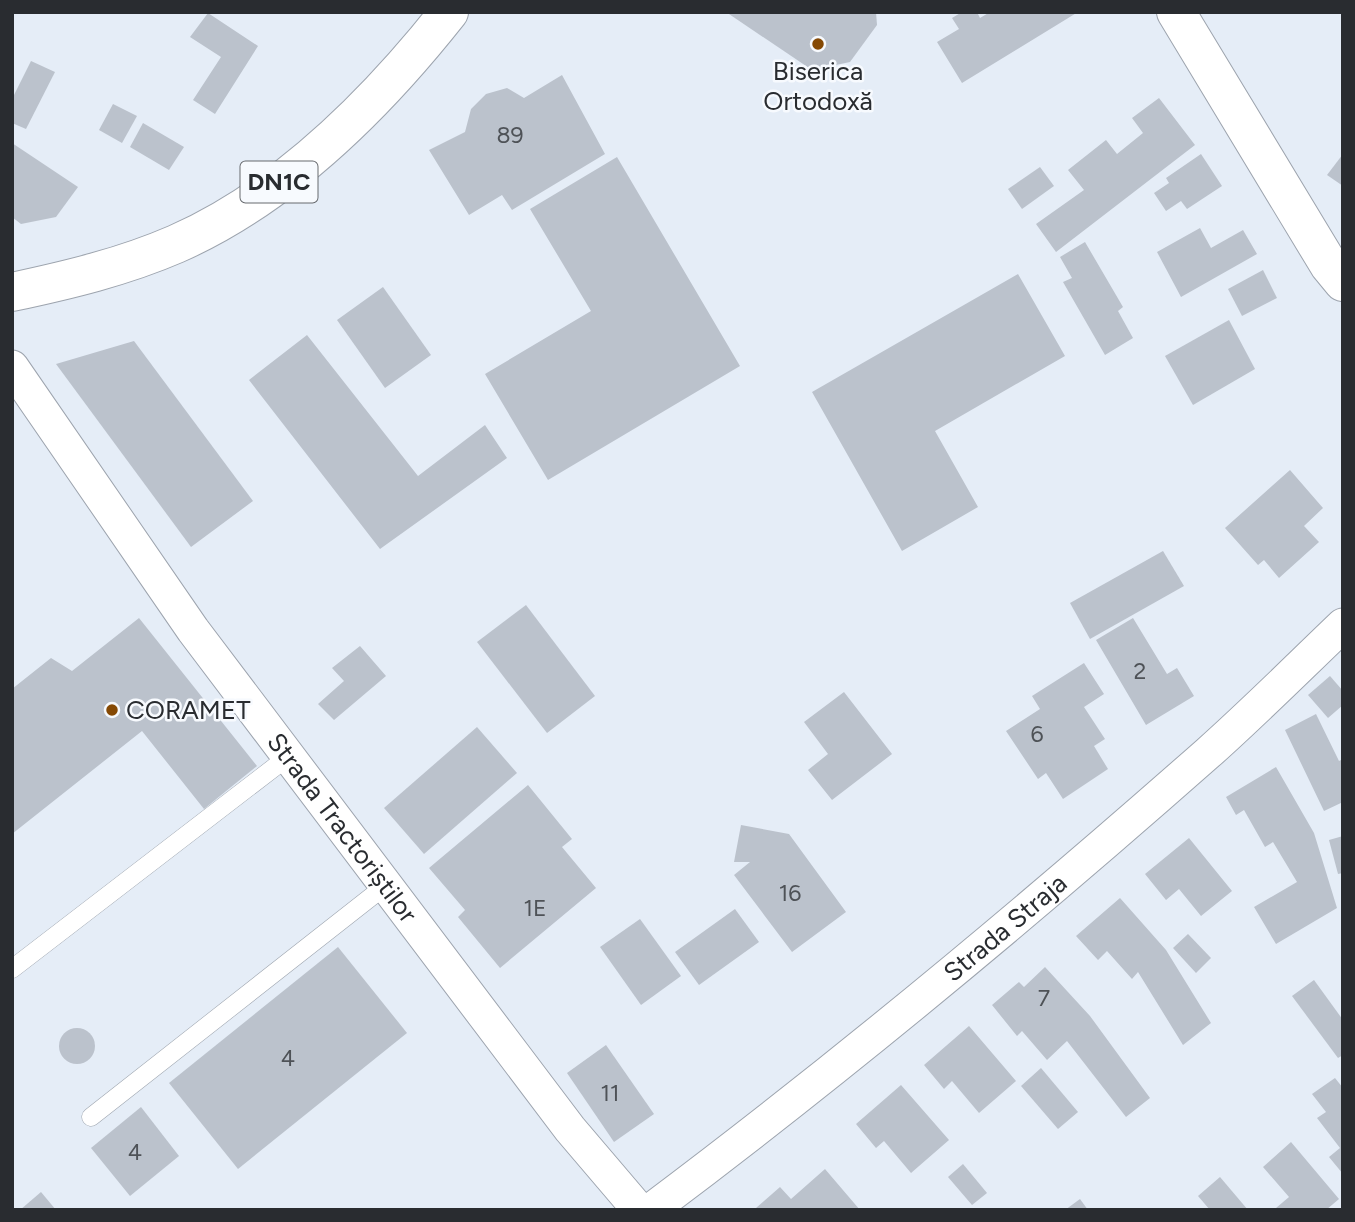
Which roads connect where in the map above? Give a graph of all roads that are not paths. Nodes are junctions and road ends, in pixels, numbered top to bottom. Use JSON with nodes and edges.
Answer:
{"nodes":[{"id":1,"x":449,"y":12,"type":"edge"},
{"id":2,"x":1176,"y":12,"type":"edge"},
{"id":3,"x":1343,"y":282,"type":"edge"},
{"id":4,"x":12,"y":292,"type":"edge"},
{"id":5,"x":12,"y":367,"type":"edge"},
{"id":6,"x":1343,"y":625,"type":"edge"},
{"id":7,"x":289,"y":756,"type":"junction"},
{"id":8,"x":385,"y":886,"type":"junction"},
{"id":9,"x":12,"y":969,"type":"edge"},
{"id":10,"x":90,"y":1117,"type":"dead end"},
{"id":11,"x":639,"y":1210,"type":"edge"},
{"id":12,"x":651,"y":1210,"type":"edge"}],
"edges":[{"from":1,"to":4,"type":"main road","number":"DN1C"},
{"from":2,"to":3,"type":"main road"},
{"from":5,"to":7,"type":"street","name":"Strada Tractoriștilor"},
{"from":6,"to":12,"type":"street","name":"Strada Straja"},
{"from":7,"to":8,"type":"street","name":"Strada Tractoriștilor"},
{"from":7,"to":9,"type":"lane"},
{"from":8,"to":10,"type":"lane"},
{"from":8,"to":11,"type":"street","name":"Strada Tractoriștilor"}]}
